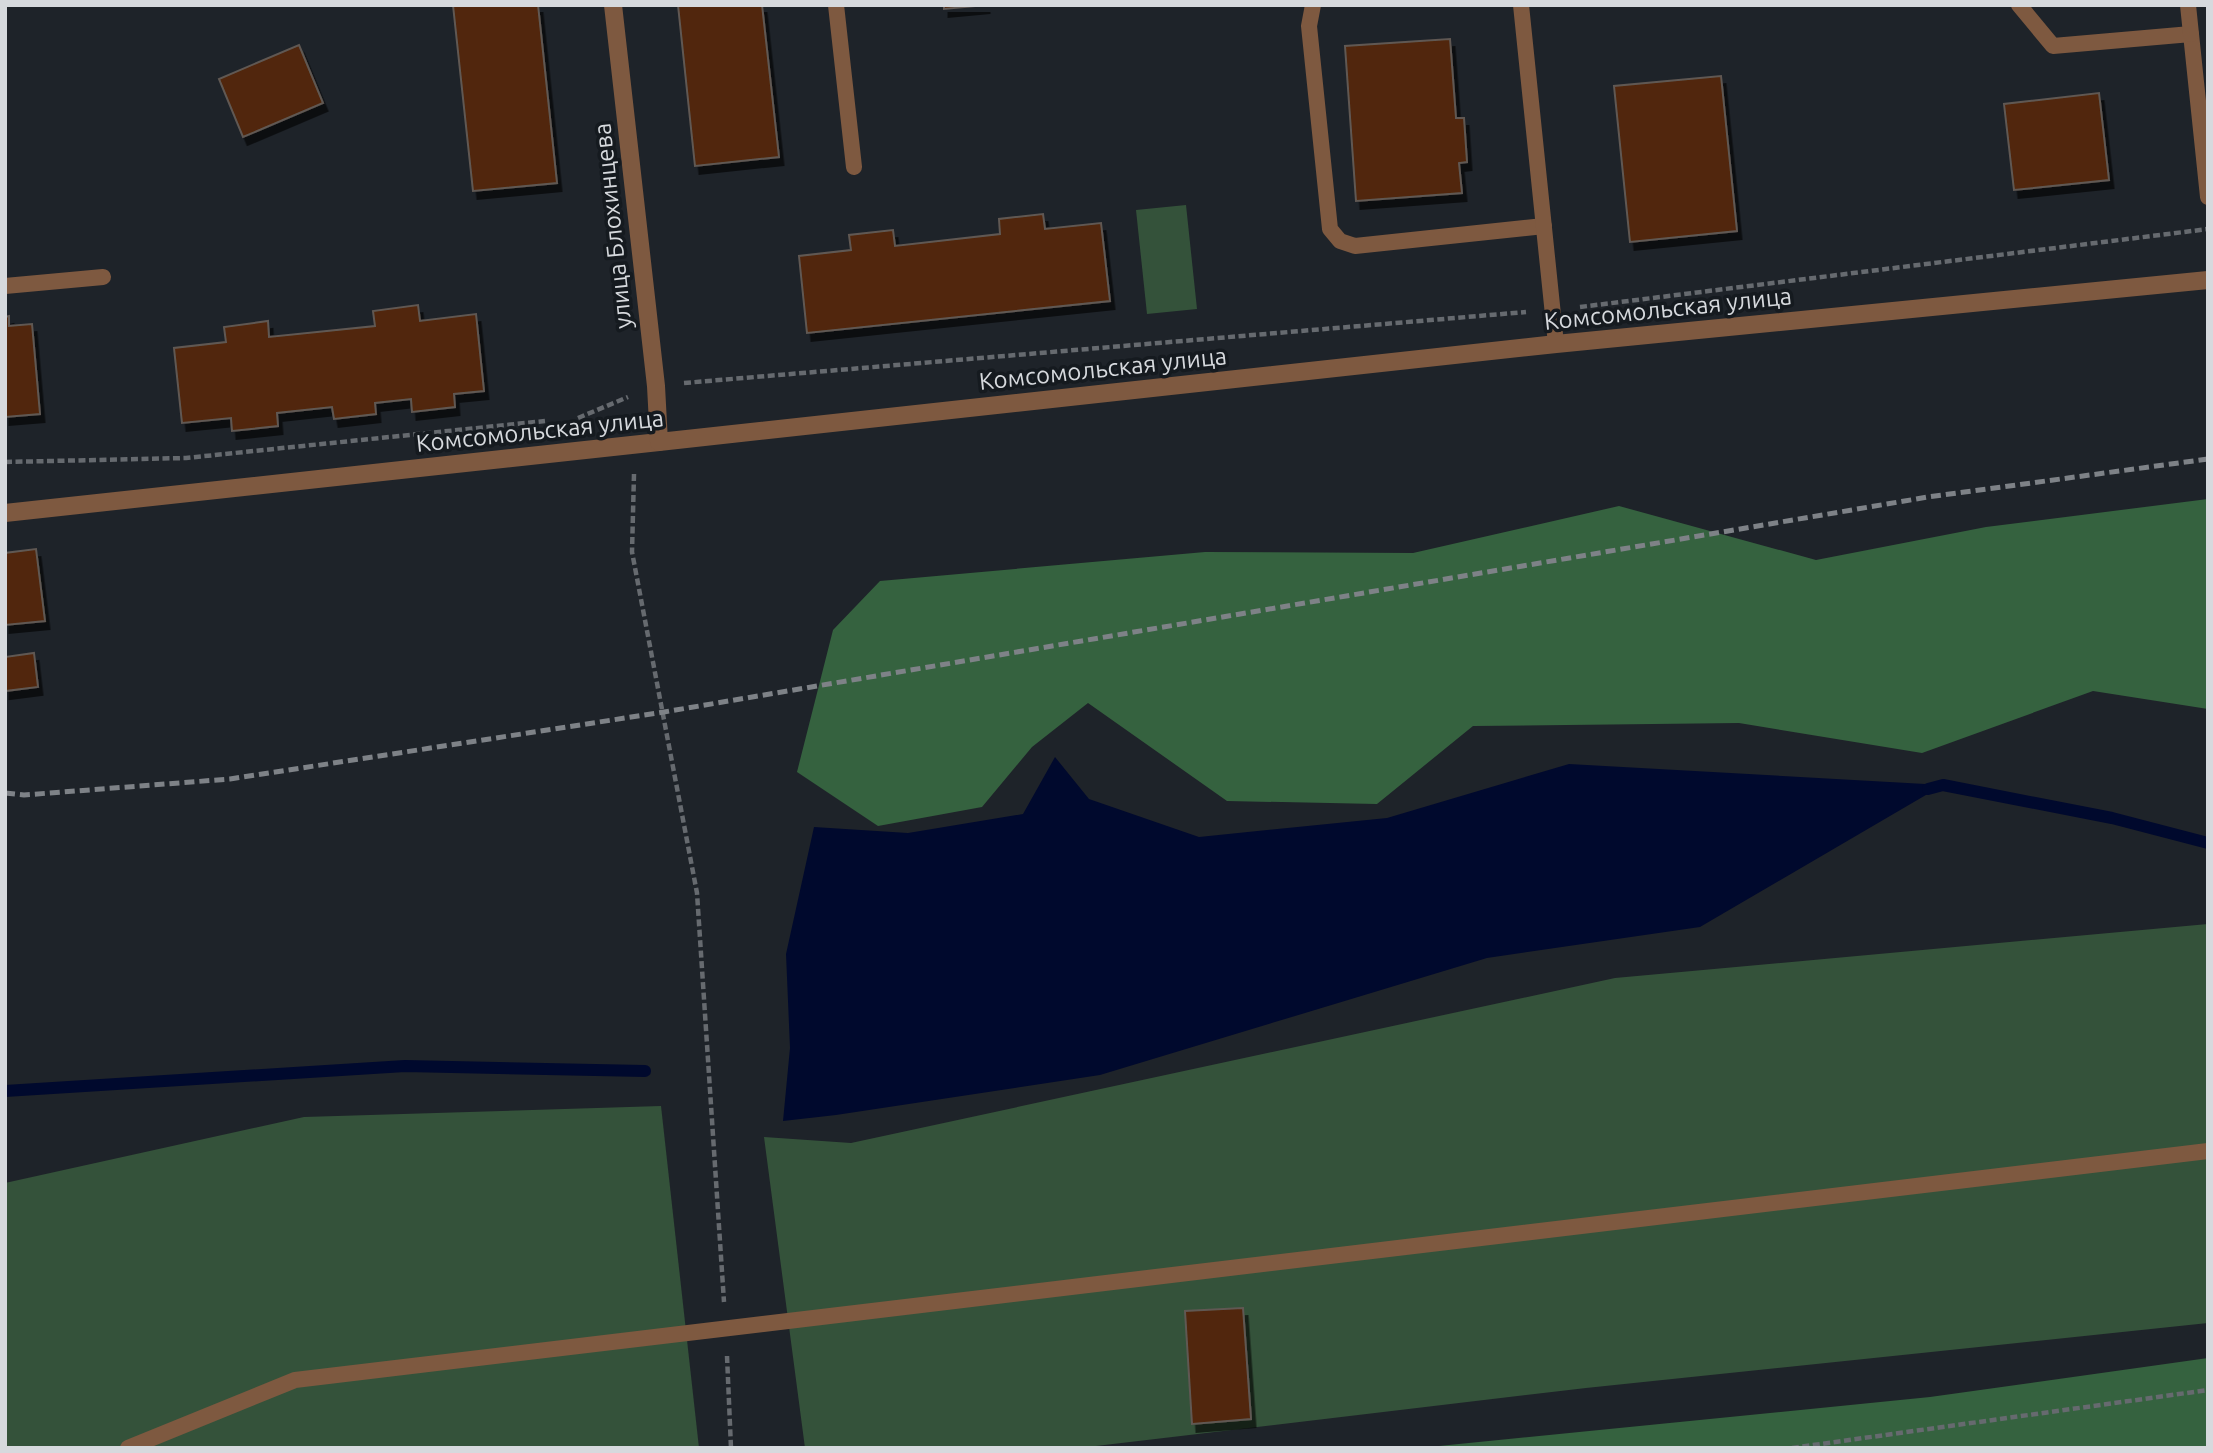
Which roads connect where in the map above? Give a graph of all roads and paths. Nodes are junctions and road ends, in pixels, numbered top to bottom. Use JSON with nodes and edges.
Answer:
{"nodes":[{"id":1,"x":614,"y":5,"type":"edge"},
{"id":2,"x":836,"y":5,"type":"edge"},
{"id":3,"x":1313,"y":5,"type":"edge"},
{"id":4,"x":1521,"y":5,"type":"edge"},
{"id":5,"x":2020,"y":5,"type":"edge"},
{"id":6,"x":2188,"y":5,"type":"edge"},
{"id":7,"x":2191,"y":34,"type":"junction"},
{"id":8,"x":854,"y":167,"type":"dead end"},
{"id":9,"x":2208,"y":197,"type":"edge"},
{"id":10,"x":1545,"y":226,"type":"junction"},
{"id":11,"x":2208,"y":229,"type":"edge"},
{"id":12,"x":103,"y":277,"type":"dead end"},
{"id":13,"x":2208,"y":280,"type":"edge"},
{"id":14,"x":5,"y":286,"type":"edge"},
{"id":15,"x":1553,"y":310,"type":"junction"},
{"id":16,"x":1556,"y":344,"type":"junction"},
{"id":17,"x":656,"y":386,"type":"junction"},
{"id":18,"x":569,"y":419,"type":"dead end"},
{"id":19,"x":555,"y":421,"type":"dead end"},
{"id":20,"x":659,"y":442,"type":"junction"},
{"id":21,"x":635,"y":445,"type":"junction"},
{"id":22,"x":5,"y":462,"type":"edge"},
{"id":23,"x":5,"y":513,"type":"edge"},
{"id":24,"x":2208,"y":1151,"type":"edge"},
{"id":25,"x":726,"y":1329,"type":"junction"},
{"id":26,"x":2208,"y":1390,"type":"edge"},
{"id":27,"x":128,"y":1448,"type":"edge"},
{"id":28,"x":731,"y":1448,"type":"edge"},
{"id":29,"x":1792,"y":1448,"type":"edge"}],
"edges":[{"from":1,"to":17,"type":"street","name":"улица Блохинцева"},
{"from":2,"to":8,"type":"lane"},
{"from":3,"to":10,"type":"lane"},
{"from":4,"to":10,"type":"lane"},
{"from":5,"to":7,"type":"lane"},
{"from":6,"to":7,"type":"lane"},
{"from":7,"to":9,"type":"lane"},
{"from":10,"to":15,"type":"lane"},
{"from":11,"to":15,"type":"path"},
{"from":12,"to":14,"type":"lane"},
{"from":13,"to":16,"type":"street","name":"Комсомольская улица"},
{"from":15,"to":16,"type":"lane"},
{"from":15,"to":17,"type":"path"},
{"from":16,"to":20,"type":"street","name":"Комсомольская улица"},
{"from":17,"to":18,"type":"path"},
{"from":17,"to":20,"type":"street","name":"улица Блохинцева"},
{"from":19,"to":22,"type":"path"},
{"from":20,"to":21,"type":"street","name":"Комсомольская улица"},
{"from":21,"to":23,"type":"street","name":"Комсомольская улица"},
{"from":21,"to":25,"type":"path"},
{"from":24,"to":25,"type":"lane"},
{"from":25,"to":27,"type":"lane"},
{"from":25,"to":28,"type":"path"},
{"from":26,"to":29,"type":"path"}]}
